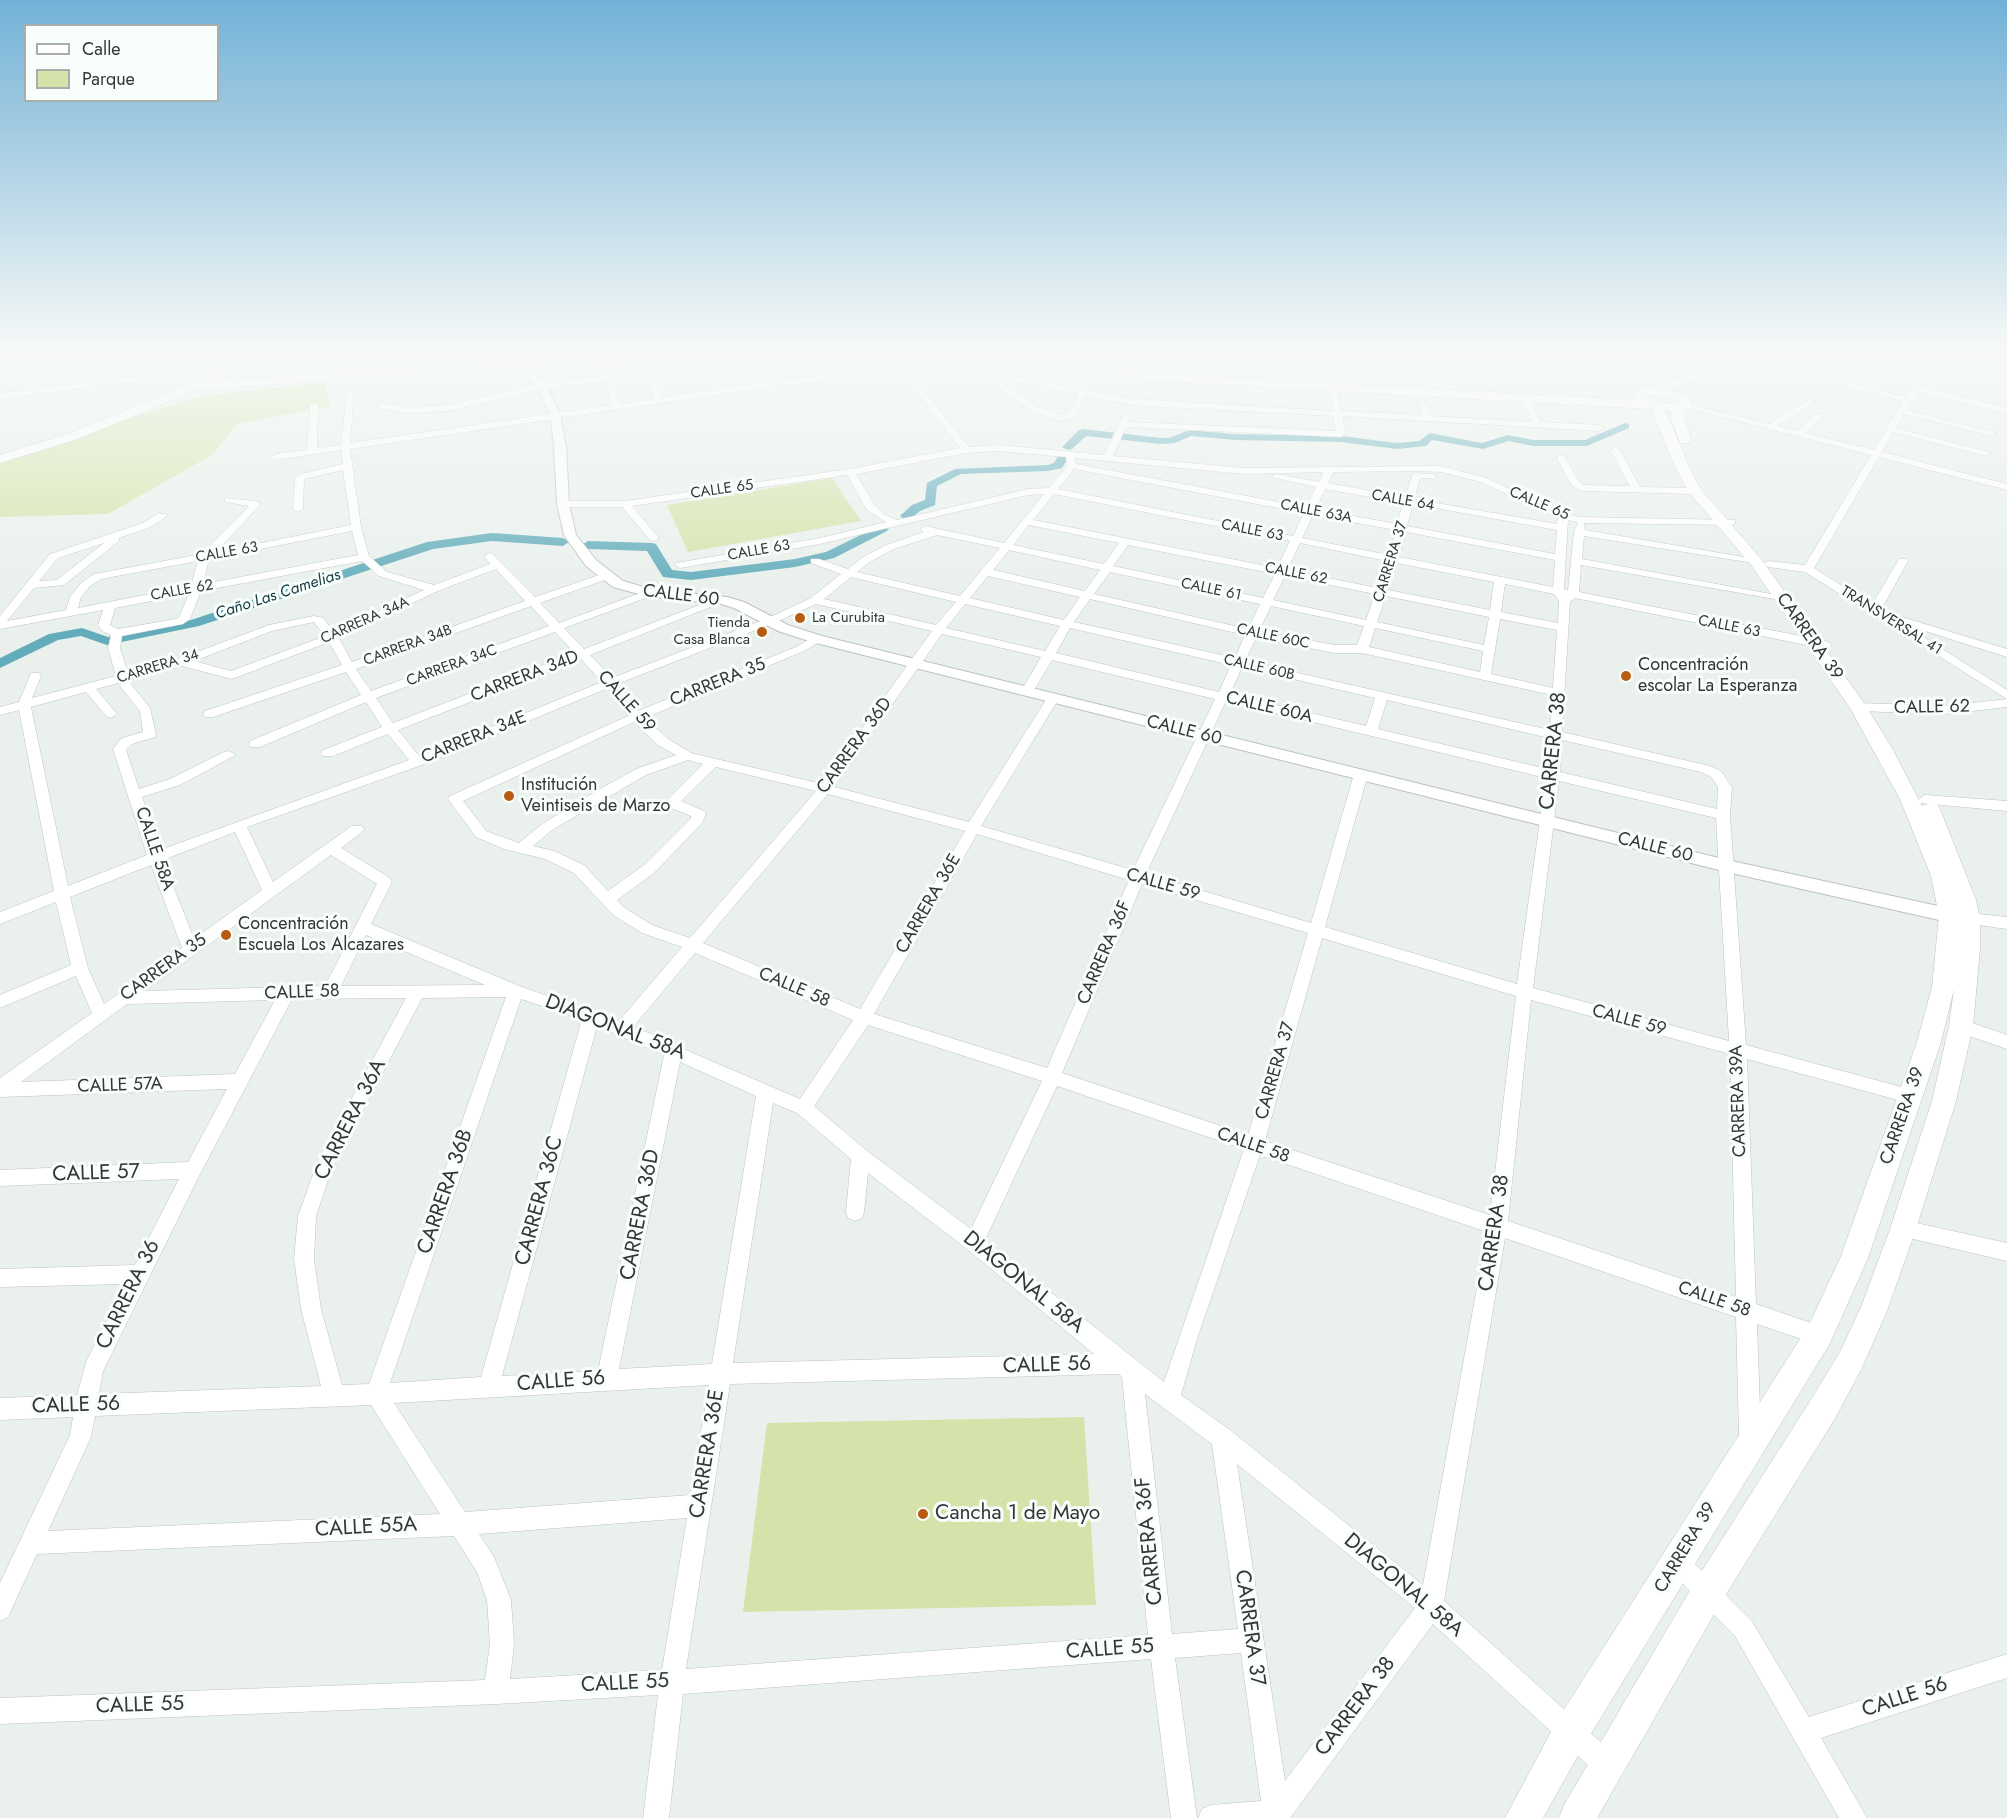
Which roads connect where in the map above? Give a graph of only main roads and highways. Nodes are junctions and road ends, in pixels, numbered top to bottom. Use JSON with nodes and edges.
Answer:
{"nodes":[{"id":1,"x":84,"y":432,"type":"edge"},
{"id":2,"x":1669,"y":432,"type":"edge"},
{"id":3,"x":1682,"y":432,"type":"edge"},
{"id":4,"x":0,"y":459,"type":"edge"},
{"id":5,"x":1726,"y":522,"type":"junction"},
{"id":6,"x":1762,"y":563,"type":"junction"},
{"id":7,"x":1819,"y":644,"type":"junction"},
{"id":8,"x":1864,"y":708,"type":"junction"},
{"id":9,"x":1960,"y":918,"type":"junction"},
{"id":10,"x":1523,"y":1818,"type":"edge"},
{"id":11,"x":1577,"y":1818,"type":"edge"}],
"edges":[{"from":1,"to":4,"type":"main road"},
{"from":2,"to":5,"type":"main road","name":"CARRERA 39"},
{"from":3,"to":5,"type":"main road","name":"CARRERA 39"},
{"from":5,"to":6,"type":"main road","name":"CARRERA 39"},
{"from":6,"to":7,"type":"main road","name":"CARRERA 39"},
{"from":6,"to":7,"type":"main road","name":"CARRERA 39"},
{"from":7,"to":8,"type":"main road","name":"CARRERA 39"},
{"from":8,"to":9,"type":"main road","name":"CARRERA 39"},
{"from":8,"to":9,"type":"main road","name":"CARRERA 39"},
{"from":9,"to":10,"type":"main road","name":"CARRERA 39"},
{"from":9,"to":11,"type":"main road","name":"CARRERA 39"}]}
